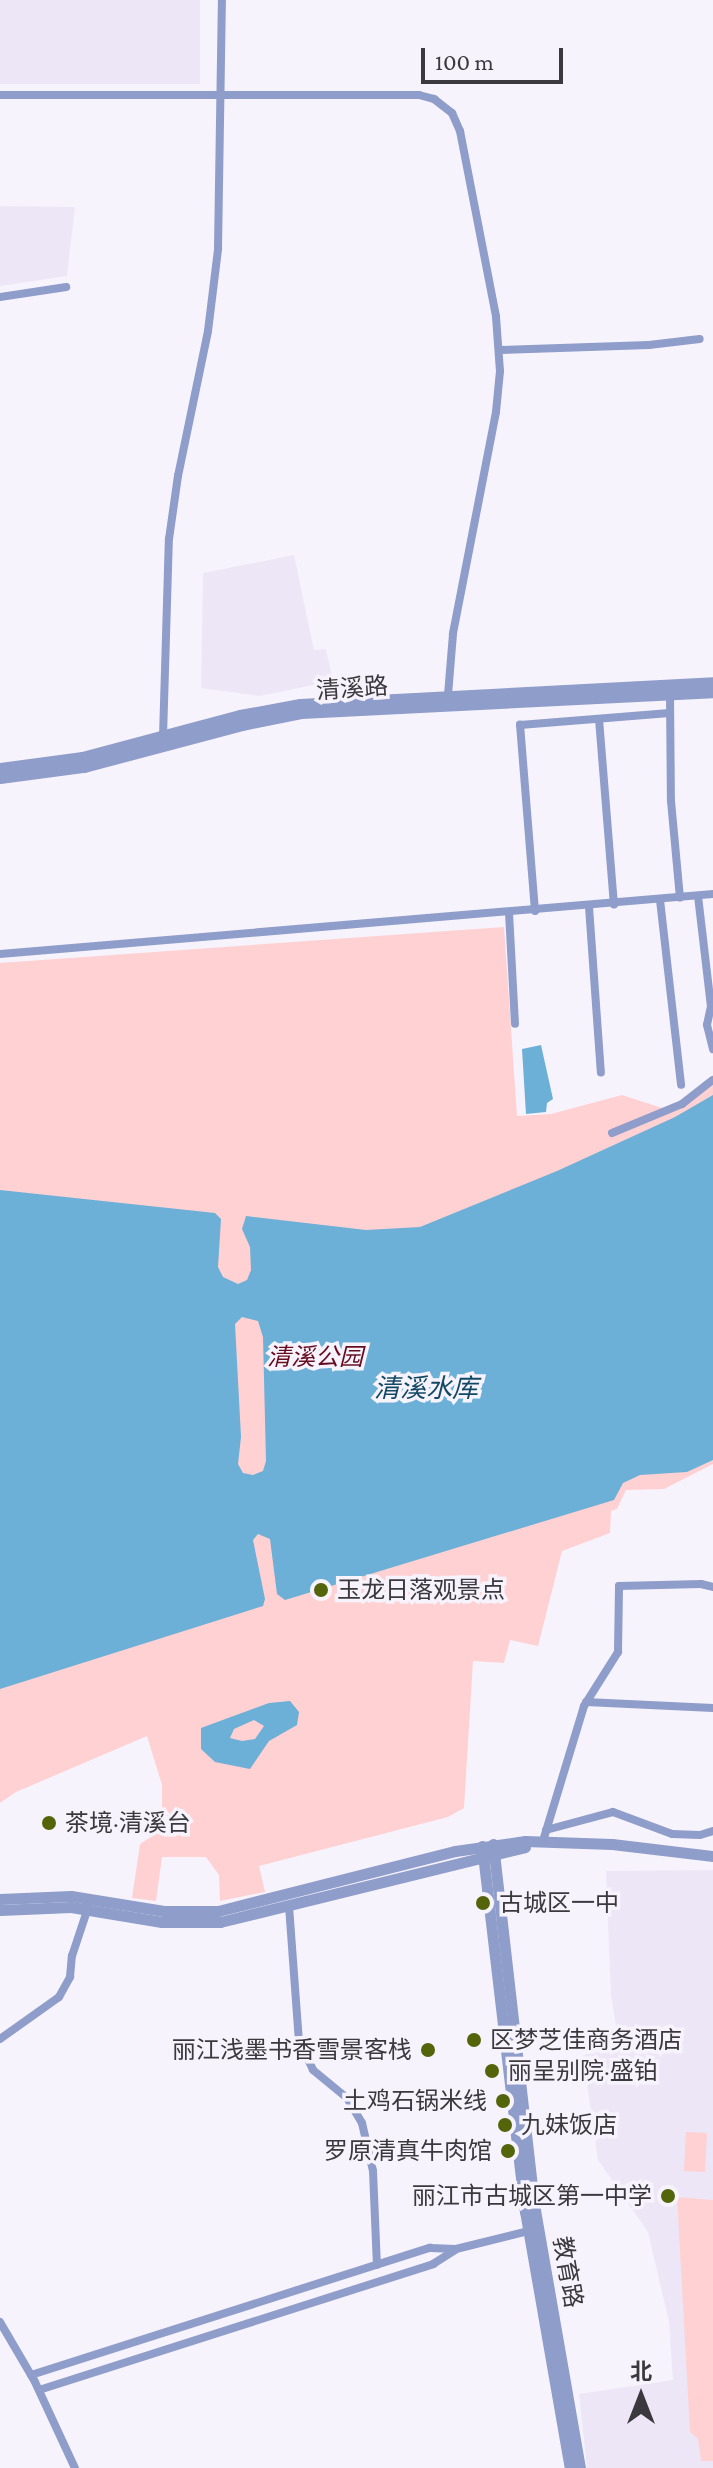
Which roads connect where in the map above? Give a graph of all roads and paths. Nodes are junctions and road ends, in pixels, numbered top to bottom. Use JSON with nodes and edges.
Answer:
{"nodes":[{"id":1,"x":222,"y":0,"type":"edge"},
{"id":2,"x":222,"y":94,"type":"junction"},
{"id":3,"x":0,"y":95,"type":"edge"},
{"id":4,"x":66,"y":287,"type":"dead end"},
{"id":5,"x":0,"y":297,"type":"edge"},
{"id":6,"x":700,"y":339,"type":"dead end"},
{"id":7,"x":499,"y":350,"type":"junction"},
{"id":8,"x":713,"y":682,"type":"edge"},
{"id":9,"x":713,"y":692,"type":"edge"},
{"id":10,"x":448,"y":695,"type":"junction"},
{"id":11,"x":670,"y":695,"type":"junction"},
{"id":12,"x":670,"y":713,"type":"junction"},
{"id":13,"x":599,"y":719,"type":"junction"},
{"id":14,"x":163,"y":737,"type":"junction"},
{"id":15,"x":0,"y":768,"type":"edge"},
{"id":16,"x":0,"y":778,"type":"edge"},
{"id":17,"x":713,"y":894,"type":"edge"},
{"id":18,"x":698,"y":896,"type":"junction"},
{"id":19,"x":680,"y":898,"type":"junction"},
{"id":20,"x":660,"y":900,"type":"junction"},
{"id":21,"x":614,"y":904,"type":"junction"},
{"id":22,"x":589,"y":907,"type":"junction"},
{"id":23,"x":535,"y":911,"type":"junction"},
{"id":24,"x":509,"y":913,"type":"junction"},
{"id":25,"x":0,"y":954,"type":"edge"},
{"id":26,"x":515,"y":1024,"type":"dead end"},
{"id":27,"x":713,"y":1049,"type":"edge"},
{"id":28,"x":601,"y":1073,"type":"dead end"},
{"id":29,"x":713,"y":1080,"type":"edge"},
{"id":30,"x":681,"y":1085,"type":"dead end"},
{"id":31,"x":612,"y":1133,"type":"dead end"},
{"id":32,"x":713,"y":1587,"type":"edge"},
{"id":33,"x":586,"y":1702,"type":"junction"},
{"id":34,"x":713,"y":1708,"type":"edge"},
{"id":35,"x":713,"y":1831,"type":"edge"},
{"id":36,"x":678,"y":1834,"type":"junction"},
{"id":37,"x":545,"y":1835,"type":"junction"},
{"id":38,"x":561,"y":1841,"type":"junction"},
{"id":39,"x":488,"y":1850,"type":"junction"},
{"id":40,"x":676,"y":1851,"type":"junction"},
{"id":41,"x":713,"y":1856,"type":"edge"},
{"id":42,"x":0,"y":1899,"type":"edge"},
{"id":43,"x":289,"y":1906,"type":"junction"},
{"id":44,"x":88,"y":1908,"type":"junction"},
{"id":45,"x":0,"y":1910,"type":"edge"},
{"id":46,"x":0,"y":2039,"type":"edge"},
{"id":47,"x":528,"y":2231,"type":"junction"},
{"id":48,"x":456,"y":2249,"type":"junction"},
{"id":49,"x":377,"y":2265,"type":"junction"},
{"id":50,"x":0,"y":2322,"type":"edge"},
{"id":51,"x":31,"y":2375,"type":"junction"},
{"id":52,"x":39,"y":2390,"type":"junction"},
{"id":53,"x":75,"y":2468,"type":"edge"},
{"id":54,"x":570,"y":2468,"type":"edge"},
{"id":55,"x":580,"y":2468,"type":"edge"}],
"edges":[{"from":1,"to":2,"type":"street"},
{"from":2,"to":3,"type":"street"},
{"from":2,"to":7,"type":"street"},
{"from":2,"to":14,"type":"street"},
{"from":4,"to":5,"type":"street"},
{"from":6,"to":7,"type":"street"},
{"from":7,"to":10,"type":"street"},
{"from":8,"to":10,"type":"street","name":"清溪路"},
{"from":9,"to":11,"type":"street","name":"清溪路"},
{"from":10,"to":14,"type":"street","name":"清溪路"},
{"from":11,"to":12,"type":"street"},
{"from":11,"to":16,"type":"street","name":"清溪路"},
{"from":12,"to":13,"type":"street"},
{"from":12,"to":19,"type":"street"},
{"from":13,"to":21,"type":"street"},
{"from":13,"to":23,"type":"street"},
{"from":14,"to":15,"type":"street","name":"清溪路"},
{"from":17,"to":18,"type":"street"},
{"from":18,"to":19,"type":"street"},
{"from":18,"to":27,"type":"street"},
{"from":19,"to":20,"type":"street"},
{"from":20,"to":21,"type":"street"},
{"from":20,"to":30,"type":"street"},
{"from":21,"to":22,"type":"street"},
{"from":22,"to":23,"type":"street"},
{"from":22,"to":28,"type":"street"},
{"from":23,"to":24,"type":"street"},
{"from":24,"to":25,"type":"street"},
{"from":24,"to":26,"type":"street"},
{"from":29,"to":31,"type":"street"},
{"from":32,"to":33,"type":"street"},
{"from":33,"to":34,"type":"street"},
{"from":33,"to":37,"type":"street"},
{"from":35,"to":36,"type":"street"},
{"from":36,"to":37,"type":"street"},
{"from":36,"to":40,"type":"street"},
{"from":37,"to":38,"type":"street"},
{"from":37,"to":39,"type":"street"},
{"from":38,"to":39,"type":"street"},
{"from":38,"to":40,"type":"street"},
{"from":39,"to":42,"type":"street"},
{"from":39,"to":43,"type":"street"},
{"from":39,"to":47,"type":"street","name":"教育路"},
{"from":39,"to":55,"type":"street","name":"教育路"},
{"from":40,"to":41,"type":"street"},
{"from":43,"to":44,"type":"street"},
{"from":43,"to":49,"type":"street"},
{"from":44,"to":45,"type":"street"},
{"from":44,"to":46,"type":"street"},
{"from":47,"to":48,"type":"street"},
{"from":47,"to":54,"type":"street","name":"教育路"},
{"from":48,"to":49,"type":"street"},
{"from":48,"to":52,"type":"street"},
{"from":49,"to":51,"type":"street"},
{"from":50,"to":51,"type":"street"},
{"from":51,"to":52,"type":"street"},
{"from":52,"to":53,"type":"street"}]}
